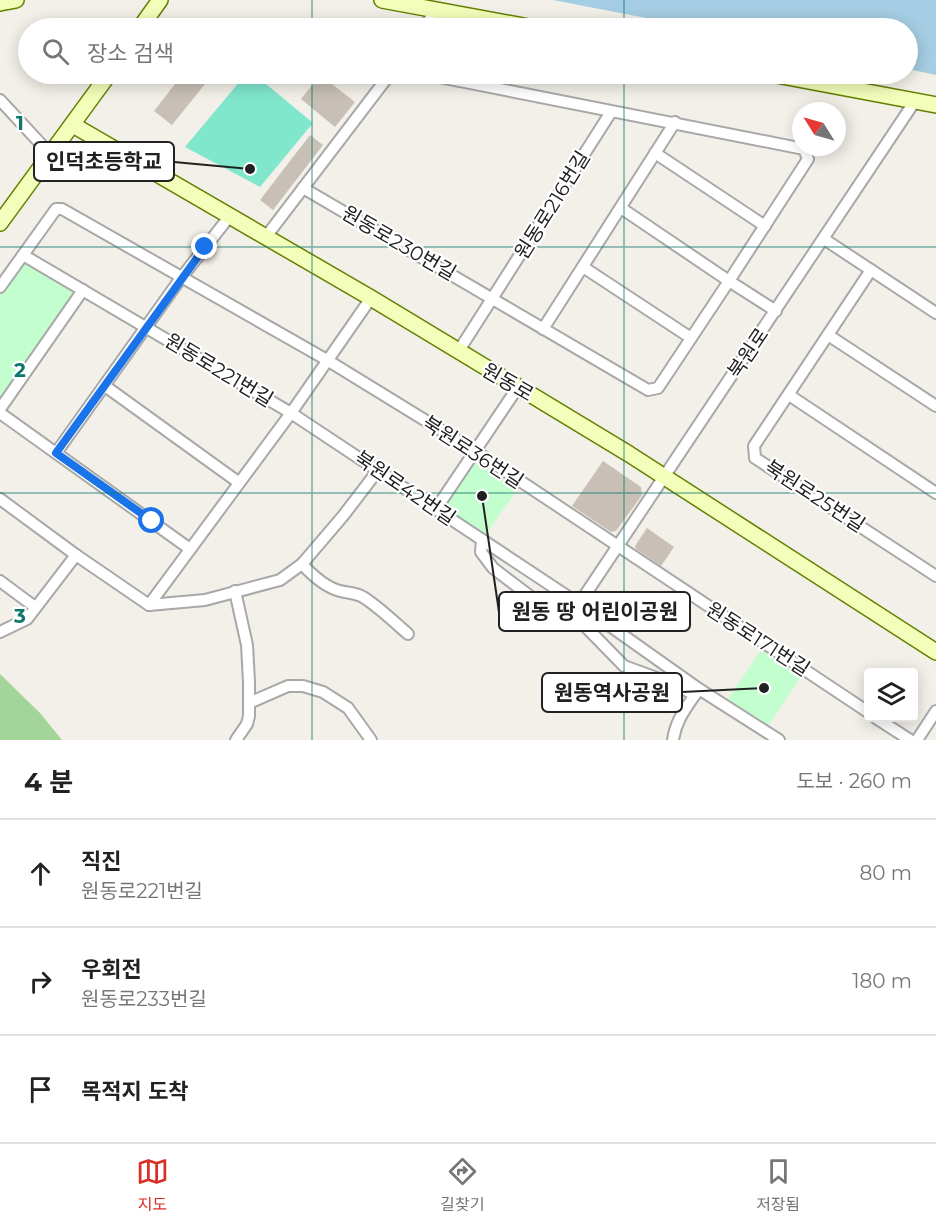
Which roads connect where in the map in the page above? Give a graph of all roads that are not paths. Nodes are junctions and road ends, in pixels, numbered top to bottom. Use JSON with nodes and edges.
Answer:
{"nodes":[{"id":1,"x":16,"y":0,"type":"edge"},
{"id":2,"x":160,"y":0,"type":"edge"},
{"id":3,"x":382,"y":0,"type":"edge"},
{"id":4,"x":0,"y":3,"type":"edge"},
{"id":5,"x":437,"y":10,"type":"junction"},
{"id":6,"x":147,"y":18,"type":"edge"},
{"id":7,"x":431,"y":18,"type":"edge"},
{"id":8,"x":480,"y":18,"type":"edge"},
{"id":9,"x":102,"y":84,"type":"edge"},
{"id":10,"x":382,"y":84,"type":"edge"},
{"id":11,"x":473,"y":84,"type":"edge"},
{"id":12,"x":824,"y":84,"type":"edge"},
{"id":13,"x":0,"y":100,"type":"edge"},
{"id":14,"x":915,"y":101,"type":"junction"},
{"id":15,"x":936,"y":105,"type":"edge"},
{"id":16,"x":611,"y":112,"type":"junction"},
{"id":17,"x":675,"y":122,"type":"junction"},
{"id":18,"x":73,"y":125,"type":"junction"},
{"id":19,"x":655,"y":153,"type":"junction"},
{"id":20,"x":50,"y":154,"type":"junction"},
{"id":21,"x":303,"y":188,"type":"junction"},
{"id":22,"x":621,"y":208,"type":"junction"},
{"id":23,"x":229,"y":217,"type":"junction"},
{"id":24,"x":0,"y":223,"type":"edge"},
{"id":25,"x":765,"y":226,"type":"junction"},
{"id":26,"x":265,"y":238,"type":"junction"},
{"id":27,"x":824,"y":239,"type":"junction"},
{"id":28,"x":23,"y":255,"type":"junction"},
{"id":29,"x":583,"y":267,"type":"junction"},
{"id":30,"x":871,"y":270,"type":"junction"},
{"id":31,"x":181,"y":278,"type":"junction"},
{"id":32,"x":729,"y":281,"type":"junction"},
{"id":33,"x":0,"y":287,"type":"edge"},
{"id":34,"x":83,"y":290,"type":"junction"},
{"id":35,"x":371,"y":298,"type":"junction"},
{"id":36,"x":494,"y":298,"type":"junction"},
{"id":37,"x":776,"y":311,"type":"junction"},
{"id":38,"x":936,"y":313,"type":"edge"},
{"id":39,"x":147,"y":327,"type":"junction"},
{"id":40,"x":543,"y":329,"type":"junction"},
{"id":41,"x":828,"y":335,"type":"junction"},
{"id":42,"x":691,"y":338,"type":"junction"},
{"id":43,"x":458,"y":352,"type":"junction"},
{"id":44,"x":327,"y":360,"type":"junction"},
{"id":45,"x":105,"y":386,"type":"junction"},
{"id":46,"x":518,"y":387,"type":"junction"},
{"id":47,"x":789,"y":395,"type":"junction"},
{"id":48,"x":936,"y":406,"type":"edge"},
{"id":49,"x":0,"y":409,"type":"edge"},
{"id":50,"x":0,"y":413,"type":"edge"},
{"id":51,"x":291,"y":413,"type":"junction"},
{"id":52,"x":475,"y":452,"type":"junction"},
{"id":53,"x":56,"y":453,"type":"junction"},
{"id":54,"x":379,"y":469,"type":"junction"},
{"id":55,"x":664,"y":477,"type":"junction"},
{"id":56,"x":238,"y":482,"type":"junction"},
{"id":57,"x":936,"y":493,"type":"edge"},
{"id":58,"x":0,"y":499,"type":"edge"},
{"id":59,"x":436,"y":509,"type":"junction"},
{"id":60,"x":482,"y":540,"type":"junction"},
{"id":61,"x":618,"y":547,"type":"junction"},
{"id":62,"x":190,"y":549,"type":"junction"},
{"id":63,"x":76,"y":555,"type":"junction"},
{"id":64,"x":302,"y":564,"type":"junction"},
{"id":65,"x":936,"y":576,"type":"edge"},
{"id":66,"x":0,"y":581,"type":"edge"},
{"id":67,"x":235,"y":591,"type":"junction"},
{"id":68,"x":579,"y":604,"type":"junction"},
{"id":69,"x":149,"y":605,"type":"junction"},
{"id":70,"x":35,"y":607,"type":"junction"},
{"id":71,"x":0,"y":632,"type":"edge"},
{"id":72,"x":408,"y":634,"type":"dead end"},
{"id":73,"x":936,"y":652,"type":"edge"},
{"id":74,"x":697,"y":692,"type":"junction"},
{"id":75,"x":249,"y":703,"type":"junction"},
{"id":76,"x":864,"y":709,"type":"edge"},
{"id":77,"x":936,"y":711,"type":"edge"},
{"id":78,"x":883,"y":722,"type":"edge"},
{"id":79,"x":236,"y":740,"type":"edge"},
{"id":80,"x":371,"y":740,"type":"edge"},
{"id":81,"x":673,"y":740,"type":"edge"},
{"id":82,"x":779,"y":740,"type":"edge"},
{"id":83,"x":910,"y":740,"type":"edge"},
{"id":84,"x":917,"y":740,"type":"edge"}],
"edges":[{"from":1,"to":4,"type":"street"},
{"from":2,"to":6,"type":"street"},
{"from":3,"to":5,"type":"street"},
{"from":5,"to":7,"type":"street"},
{"from":5,"to":8,"type":"street"},
{"from":9,"to":18,"type":"street"},
{"from":10,"to":21,"type":"street"},
{"from":11,"to":16,"type":"street"},
{"from":12,"to":14,"type":"street"},
{"from":13,"to":20,"type":"street"},
{"from":14,"to":15,"type":"street"},
{"from":14,"to":27,"type":"street","name":"북원로"},
{"from":16,"to":17,"type":"street"},
{"from":16,"to":36,"type":"street","name":"원동로216번길"},
{"from":17,"to":19,"type":"street"},
{"from":17,"to":25,"type":"street"},
{"from":18,"to":20,"type":"street"},
{"from":18,"to":23,"type":"street","name":"원동로"},
{"from":19,"to":22,"type":"street"},
{"from":19,"to":25,"type":"street"},
{"from":20,"to":24,"type":"street"},
{"from":21,"to":26,"type":"street"},
{"from":21,"to":36,"type":"street","name":"원동로230번길"},
{"from":22,"to":29,"type":"street"},
{"from":22,"to":32,"type":"street"},
{"from":23,"to":26,"type":"street","name":"원동로"},
{"from":23,"to":31,"type":"street"},
{"from":25,"to":32,"type":"street"},
{"from":26,"to":35,"type":"street","name":"원동로"},
{"from":27,"to":30,"type":"street"},
{"from":27,"to":37,"type":"street","name":"북원로"},
{"from":28,"to":31,"type":"street"},
{"from":28,"to":33,"type":"street"},
{"from":28,"to":34,"type":"street","name":"원동로221번길"},
{"from":29,"to":40,"type":"street"},
{"from":29,"to":42,"type":"street"},
{"from":30,"to":38,"type":"street"},
{"from":30,"to":41,"type":"street","name":"북원로25번길"},
{"from":31,"to":39,"type":"street"},
{"from":31,"to":44,"type":"street"},
{"from":32,"to":37,"type":"street"},
{"from":32,"to":42,"type":"street"},
{"from":34,"to":39,"type":"street","name":"원동로221번길"},
{"from":34,"to":49,"type":"street"},
{"from":35,"to":43,"type":"street","name":"원동로"},
{"from":35,"to":44,"type":"street","name":"원동로221번길"},
{"from":36,"to":40,"type":"street"},
{"from":36,"to":43,"type":"street","name":"원동로216번길"},
{"from":37,"to":55,"type":"street","name":"북원로"},
{"from":39,"to":45,"type":"street"},
{"from":39,"to":51,"type":"street","name":"원동로221번길"},
{"from":40,"to":42,"type":"street"},
{"from":41,"to":47,"type":"street","name":"북원로25번길"},
{"from":41,"to":48,"type":"street"},
{"from":43,"to":46,"type":"street","name":"원동로"},
{"from":44,"to":51,"type":"street","name":"원동로221번길"},
{"from":44,"to":52,"type":"street","name":"북원로36번길"},
{"from":45,"to":53,"type":"street"},
{"from":45,"to":56,"type":"street"},
{"from":46,"to":52,"type":"street"},
{"from":46,"to":55,"type":"street","name":"원동로"},
{"from":47,"to":57,"type":"street"},
{"from":47,"to":65,"type":"street","name":"북원로25번길"},
{"from":50,"to":53,"type":"street"},
{"from":51,"to":54,"type":"street","name":"북원로42번길"},
{"from":51,"to":56,"type":"street","name":"원동로221번길"},
{"from":52,"to":59,"type":"street"},
{"from":52,"to":61,"type":"street","name":"북원로36번길"},
{"from":53,"to":62,"type":"street"},
{"from":54,"to":59,"type":"street","name":"북원로42번길"},
{"from":54,"to":64,"type":"street"},
{"from":55,"to":61,"type":"street","name":"북원로"},
{"from":55,"to":73,"type":"street","name":"원동로"},
{"from":56,"to":62,"type":"street","name":"원동로221번길"},
{"from":58,"to":63,"type":"street"},
{"from":59,"to":60,"type":"street","name":"북원로42번길"},
{"from":60,"to":68,"type":"street","name":"북원로42번길"},
{"from":60,"to":74,"type":"street"},
{"from":61,"to":68,"type":"street","name":"북원로"},
{"from":61,"to":76,"type":"street","name":"원동로171번길"},
{"from":62,"to":69,"type":"street","name":"원동로221번길"},
{"from":63,"to":69,"type":"street"},
{"from":63,"to":70,"type":"street"},
{"from":64,"to":67,"type":"street"},
{"from":64,"to":72,"type":"street"},
{"from":66,"to":70,"type":"street"},
{"from":67,"to":69,"type":"street"},
{"from":67,"to":75,"type":"street"},
{"from":68,"to":74,"type":"street","name":"북원로42번길"},
{"from":70,"to":71,"type":"street"},
{"from":74,"to":81,"type":"street"},
{"from":74,"to":82,"type":"street"},
{"from":75,"to":79,"type":"street"},
{"from":75,"to":80,"type":"street"},
{"from":77,"to":84,"type":"street"},
{"from":78,"to":83,"type":"street"}]}
